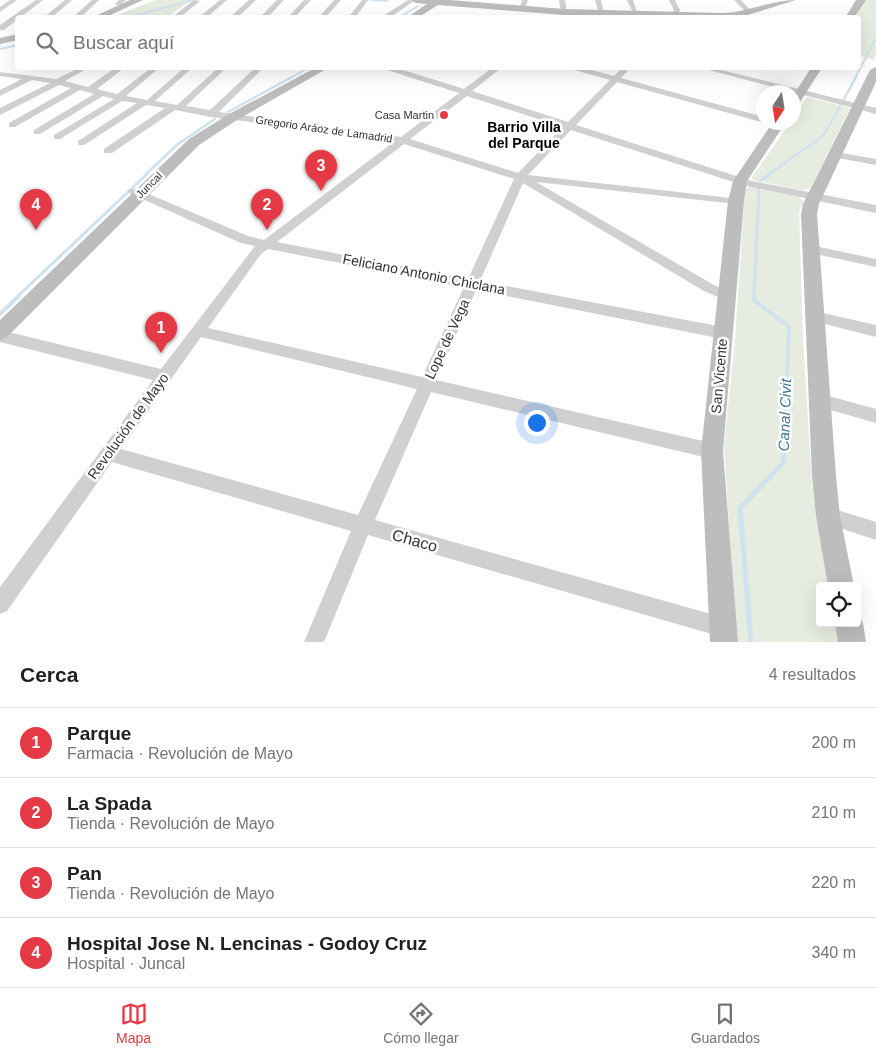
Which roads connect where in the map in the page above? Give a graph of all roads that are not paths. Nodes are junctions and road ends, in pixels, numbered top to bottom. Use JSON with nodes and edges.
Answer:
{"nodes":[{"id":1,"x":14,"y":0,"type":"edge"},
{"id":2,"x":40,"y":0,"type":"edge"},
{"id":3,"x":69,"y":0,"type":"edge"},
{"id":4,"x":96,"y":0,"type":"edge"},
{"id":5,"x":138,"y":0,"type":"edge"},
{"id":6,"x":197,"y":0,"type":"edge"},
{"id":7,"x":224,"y":0,"type":"edge"},
{"id":8,"x":253,"y":0,"type":"edge"},
{"id":9,"x":281,"y":0,"type":"edge"},
{"id":10,"x":308,"y":0,"type":"edge"},
{"id":11,"x":338,"y":0,"type":"edge"},
{"id":12,"x":365,"y":0,"type":"edge"},
{"id":13,"x":562,"y":0,"type":"edge"},
{"id":14,"x":598,"y":0,"type":"edge"},
{"id":15,"x":630,"y":0,"type":"edge"},
{"id":16,"x":672,"y":0,"type":"edge"},
{"id":17,"x":737,"y":0,"type":"edge"},
{"id":18,"x":791,"y":0,"type":"edge"},
{"id":19,"x":861,"y":0,"type":"edge"},
{"id":20,"x":424,"y":1,"type":"edge"},
{"id":21,"x":524,"y":4,"type":"edge"},
{"id":22,"x":0,"y":10,"type":"edge"},
{"id":23,"x":749,"y":12,"type":"junction"},
{"id":24,"x":602,"y":13,"type":"junction"},
{"id":25,"x":636,"y":14,"type":"junction"},
{"id":26,"x":19,"y":15,"type":"edge"},
{"id":27,"x":50,"y":15,"type":"edge"},
{"id":28,"x":78,"y":15,"type":"edge"},
{"id":29,"x":102,"y":15,"type":"edge"},
{"id":30,"x":178,"y":15,"type":"edge"},
{"id":31,"x":205,"y":15,"type":"edge"},
{"id":32,"x":236,"y":15,"type":"edge"},
{"id":33,"x":265,"y":15,"type":"edge"},
{"id":34,"x":293,"y":15,"type":"edge"},
{"id":35,"x":324,"y":15,"type":"edge"},
{"id":36,"x":352,"y":15,"type":"edge"},
{"id":37,"x":390,"y":15,"type":"edge"},
{"id":38,"x":407,"y":15,"type":"edge"},
{"id":39,"x":412,"y":15,"type":"edge"},
{"id":40,"x":562,"y":15,"type":"edge"},
{"id":41,"x":656,"y":15,"type":"edge"},
{"id":42,"x":675,"y":15,"type":"edge"},
{"id":43,"x":741,"y":15,"type":"edge"},
{"id":44,"x":851,"y":15,"type":"edge"},
{"id":45,"x":15,"y":18,"type":"edge"},
{"id":46,"x":0,"y":28,"type":"edge"},
{"id":47,"x":15,"y":34,"type":"edge"},
{"id":48,"x":15,"y":36,"type":"edge"},
{"id":49,"x":0,"y":41,"type":"edge"},
{"id":50,"x":80,"y":70,"type":"edge"},
{"id":51,"x":117,"y":70,"type":"edge"},
{"id":52,"x":153,"y":70,"type":"edge"},
{"id":53,"x":186,"y":70,"type":"edge"},
{"id":54,"x":220,"y":70,"type":"edge"},
{"id":55,"x":257,"y":70,"type":"edge"},
{"id":56,"x":310,"y":70,"type":"edge"},
{"id":57,"x":318,"y":70,"type":"edge"},
{"id":58,"x":396,"y":70,"type":"edge"},
{"id":59,"x":494,"y":70,"type":"edge"},
{"id":60,"x":595,"y":70,"type":"edge"},
{"id":61,"x":711,"y":70,"type":"edge"},
{"id":62,"x":815,"y":70,"type":"edge"},
{"id":63,"x":876,"y":70,"type":"edge"},
{"id":64,"x":621,"y":73,"type":"edge"},
{"id":65,"x":2,"y":76,"type":"edge"},
{"id":66,"x":32,"y":76,"type":"junction"},
{"id":67,"x":57,"y":82,"type":"junction"},
{"id":68,"x":759,"y":85,"type":"edge"},
{"id":69,"x":79,"y":87,"type":"junction"},
{"id":70,"x":90,"y":90,"type":"junction"},
{"id":71,"x":801,"y":91,"type":"edge"},
{"id":72,"x":466,"y":92,"type":"junction"},
{"id":73,"x":0,"y":93,"type":"edge"},
{"id":74,"x":102,"y":94,"type":"junction"},
{"id":75,"x":119,"y":98,"type":"junction"},
{"id":76,"x":801,"y":98,"type":"edge"},
{"id":77,"x":147,"y":102,"type":"junction"},
{"id":78,"x":858,"y":107,"type":"junction"},
{"id":79,"x":176,"y":108,"type":"junction"},
{"id":80,"x":876,"y":110,"type":"edge"},
{"id":81,"x":0,"y":112,"type":"edge"},
{"id":82,"x":211,"y":114,"type":"junction"},
{"id":83,"x":229,"y":117,"type":"junction"},
{"id":84,"x":756,"y":117,"type":"edge"},
{"id":85,"x":12,"y":124,"type":"dead end"},
{"id":86,"x":568,"y":125,"type":"junction"},
{"id":87,"x":769,"y":130,"type":"edge"},
{"id":88,"x":37,"y":132,"type":"dead end"},
{"id":89,"x":57,"y":137,"type":"dead end"},
{"id":90,"x":402,"y":140,"type":"junction"},
{"id":91,"x":81,"y":143,"type":"dead end"},
{"id":92,"x":108,"y":151,"type":"dead end"},
{"id":93,"x":836,"y":155,"type":"junction"},
{"id":94,"x":876,"y":162,"type":"edge"},
{"id":95,"x":520,"y":177,"type":"junction"},
{"id":96,"x":740,"y":181,"type":"junction"},
{"id":97,"x":137,"y":192,"type":"junction"},
{"id":98,"x":815,"y":197,"type":"junction"},
{"id":99,"x":736,"y":201,"type":"junction"},
{"id":100,"x":876,"y":208,"type":"edge"},
{"id":101,"x":266,"y":244,"type":"junction"},
{"id":102,"x":810,"y":249,"type":"junction"},
{"id":103,"x":876,"y":263,"type":"edge"},
{"id":104,"x":472,"y":284,"type":"junction"},
{"id":105,"x":727,"y":296,"type":"junction"},
{"id":106,"x":814,"y":316,"type":"junction"},
{"id":107,"x":0,"y":318,"type":"edge"},
{"id":108,"x":197,"y":331,"type":"junction"},
{"id":109,"x":876,"y":331,"type":"edge"},
{"id":110,"x":723,"y":333,"type":"junction"},
{"id":111,"x":0,"y":334,"type":"edge"},
{"id":112,"x":164,"y":376,"type":"junction"},
{"id":113,"x":426,"y":384,"type":"junction"},
{"id":114,"x":818,"y":400,"type":"junction"},
{"id":115,"x":876,"y":416,"type":"edge"},
{"id":116,"x":712,"y":451,"type":"junction"},
{"id":117,"x":108,"y":453,"type":"junction"},
{"id":118,"x":828,"y":516,"type":"junction"},
{"id":119,"x":363,"y":525,"type":"junction"},
{"id":120,"x":876,"y":531,"type":"edge"},
{"id":121,"x":841,"y":582,"type":"edge"},
{"id":122,"x":0,"y":604,"type":"edge"},
{"id":123,"x":850,"y":627,"type":"edge"},
{"id":124,"x":723,"y":635,"type":"edge"},
{"id":125,"x":314,"y":642,"type":"edge"},
{"id":126,"x":852,"y":642,"type":"edge"}],
"edges":[{"from":1,"to":22,"type":"street"},
{"from":2,"to":26,"type":"street"},
{"from":3,"to":27,"type":"street"},
{"from":4,"to":28,"type":"street"},
{"from":5,"to":29,"type":"street"},
{"from":6,"to":30,"type":"street"},
{"from":7,"to":31,"type":"street"},
{"from":8,"to":32,"type":"street"},
{"from":9,"to":33,"type":"street"},
{"from":10,"to":34,"type":"street"},
{"from":11,"to":35,"type":"street"},
{"from":12,"to":36,"type":"street"},
{"from":13,"to":40,"type":"street"},
{"from":14,"to":24,"type":"street"},
{"from":15,"to":25,"type":"street"},
{"from":16,"to":42,"type":"street"},
{"from":17,"to":23,"type":"street"},
{"from":18,"to":23,"type":"street"},
{"from":19,"to":44,"type":"street"},
{"from":20,"to":21,"type":"street"},
{"from":20,"to":37,"type":"street"},
{"from":20,"to":38,"type":"street"},
{"from":20,"to":39,"type":"street"},
{"from":21,"to":40,"type":"street"},
{"from":23,"to":43,"type":"street"},
{"from":24,"to":25,"type":"street"},
{"from":24,"to":40,"type":"street"},
{"from":25,"to":41,"type":"street"},
{"from":45,"to":46,"type":"street"},
{"from":46,"to":47,"type":"street"},
{"from":48,"to":49,"type":"street"},
{"from":50,"to":67,"type":"street"},
{"from":51,"to":70,"type":"street"},
{"from":52,"to":75,"type":"street"},
{"from":53,"to":77,"type":"street"},
{"from":54,"to":79,"type":"street"},
{"from":55,"to":82,"type":"street"},
{"from":56,"to":83,"type":"street","name":"Juncal"},
{"from":57,"to":83,"type":"street","name":"Juncal"},
{"from":58,"to":72,"type":"street"},
{"from":59,"to":72,"type":"street","name":"Revolución de Mayo"},
{"from":60,"to":64,"type":"street"},
{"from":61,"to":68,"type":"street"},
{"from":62,"to":71,"type":"street"},
{"from":63,"to":78,"type":"street"},
{"from":64,"to":84,"type":"street"},
{"from":64,"to":86,"type":"street","name":"Lope de Vega"},
{"from":65,"to":66,"type":"street","name":"Gregorio Aráoz de Lamadrid"},
{"from":66,"to":67,"type":"street","name":"Gregorio Aráoz de Lamadrid"},
{"from":66,"to":73,"type":"street"},
{"from":67,"to":69,"type":"street","name":"Gregorio Aráoz de Lamadrid"},
{"from":67,"to":81,"type":"street"},
{"from":69,"to":70,"type":"street","name":"Gregorio Aráoz de Lamadrid"},
{"from":69,"to":85,"type":"street"},
{"from":70,"to":74,"type":"street","name":"Gregorio Aráoz de Lamadrid"},
{"from":72,"to":86,"type":"street"},
{"from":72,"to":90,"type":"street","name":"Revolución de Mayo"},
{"from":74,"to":75,"type":"street","name":"Gregorio Aráoz de Lamadrid"},
{"from":74,"to":88,"type":"street"},
{"from":75,"to":77,"type":"street","name":"Gregorio Aráoz de Lamadrid"},
{"from":75,"to":89,"type":"street"},
{"from":76,"to":78,"type":"street"},
{"from":77,"to":79,"type":"street","name":"Gregorio Aráoz de Lamadrid"},
{"from":77,"to":91,"type":"street"},
{"from":78,"to":80,"type":"street"},
{"from":78,"to":93,"type":"street"},
{"from":79,"to":82,"type":"street","name":"Gregorio Aráoz de Lamadrid"},
{"from":79,"to":92,"type":"street"},
{"from":82,"to":83,"type":"street","name":"Gregorio Aráoz de Lamadrid"},
{"from":83,"to":90,"type":"street","name":"Gregorio Aráoz de Lamadrid"},
{"from":83,"to":97,"type":"street","name":"Juncal"},
{"from":86,"to":95,"type":"street","name":"Lope de Vega"},
{"from":86,"to":96,"type":"street"},
{"from":87,"to":96,"type":"street","name":"San Vicente"},
{"from":90,"to":95,"type":"street","name":"Gregorio Aráoz de Lamadrid"},
{"from":90,"to":101,"type":"street","name":"Revolución de Mayo"},
{"from":93,"to":94,"type":"street"},
{"from":93,"to":98,"type":"main road"},
{"from":95,"to":99,"type":"street","name":"Gregorio Aráoz de Lamadrid"},
{"from":95,"to":104,"type":"street","name":"Lope de Vega"},
{"from":95,"to":105,"type":"street"},
{"from":96,"to":98,"type":"street"},
{"from":96,"to":99,"type":"street","name":"San Vicente"},
{"from":97,"to":101,"type":"street","name":"Feliciano Antonio Chiclana"},
{"from":97,"to":107,"type":"street","name":"Juncal"},
{"from":97,"to":111,"type":"street","name":"Juncal"},
{"from":98,"to":100,"type":"street"},
{"from":98,"to":102,"type":"main road"},
{"from":99,"to":105,"type":"street","name":"San Vicente"},
{"from":101,"to":104,"type":"street","name":"Feliciano Antonio Chiclana"},
{"from":101,"to":108,"type":"street","name":"Revolución de Mayo"},
{"from":102,"to":103,"type":"street"},
{"from":102,"to":106,"type":"main road"},
{"from":104,"to":110,"type":"street","name":"Feliciano Antonio Chiclana"},
{"from":104,"to":113,"type":"street","name":"Lope de Vega"},
{"from":105,"to":110,"type":"street","name":"San Vicente"},
{"from":106,"to":109,"type":"street"},
{"from":106,"to":114,"type":"main road"},
{"from":108,"to":112,"type":"street","name":"Revolución de Mayo"},
{"from":108,"to":113,"type":"street"},
{"from":110,"to":116,"type":"street","name":"San Vicente"},
{"from":111,"to":112,"type":"street"},
{"from":112,"to":117,"type":"street","name":"Revolución de Mayo"},
{"from":113,"to":116,"type":"street"},
{"from":113,"to":119,"type":"street","name":"Lope de Vega"},
{"from":114,"to":115,"type":"street"},
{"from":114,"to":118,"type":"main road"},
{"from":116,"to":124,"type":"street","name":"San Vicente"},
{"from":117,"to":119,"type":"street","name":"Chaco"},
{"from":117,"to":122,"type":"street","name":"Revolución de Mayo"},
{"from":118,"to":120,"type":"street"},
{"from":118,"to":121,"type":"main road"},
{"from":119,"to":124,"type":"street","name":"Chaco"},
{"from":119,"to":125,"type":"street","name":"Lope de Vega"},
{"from":123,"to":126,"type":"street"}]}
